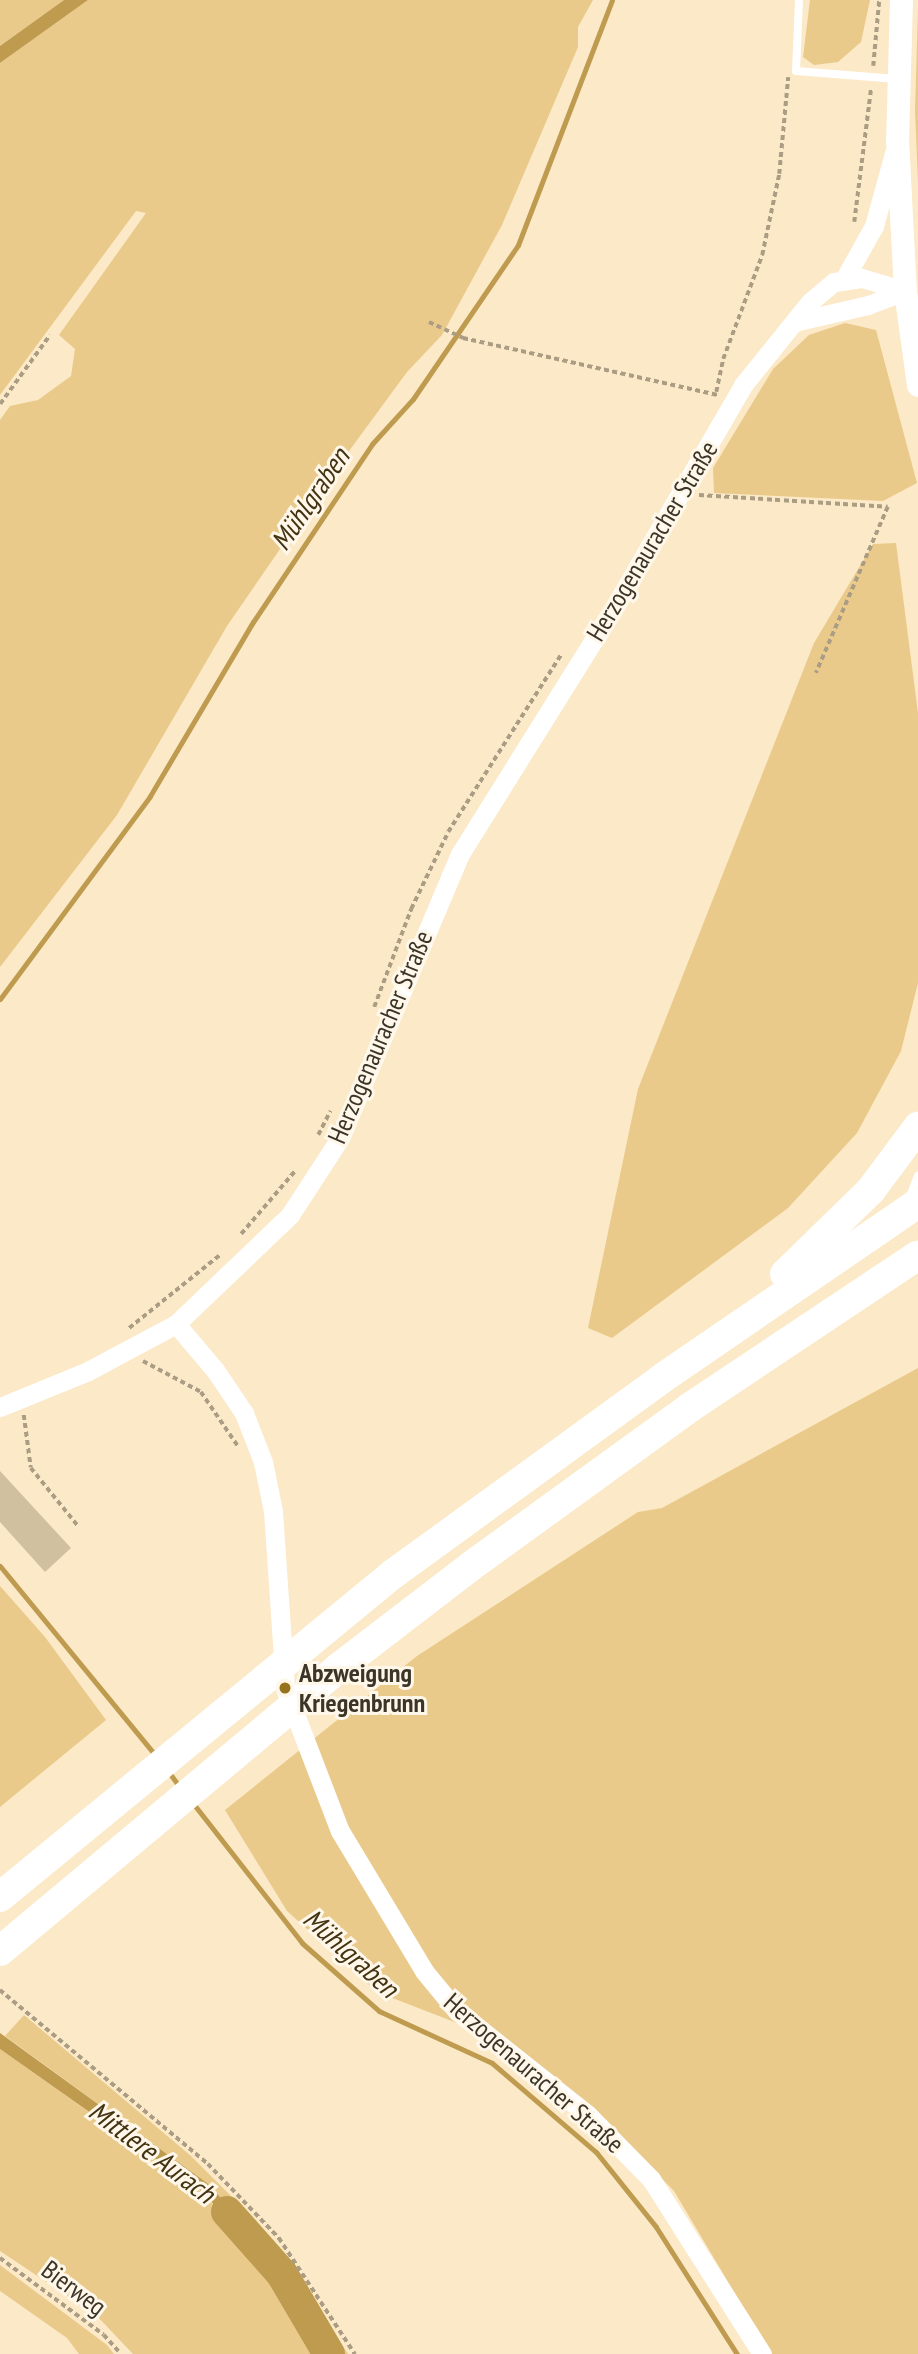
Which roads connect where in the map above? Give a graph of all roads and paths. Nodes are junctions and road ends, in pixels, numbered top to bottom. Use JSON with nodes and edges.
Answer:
{"nodes":[{"id":1,"x":799,"y":0,"type":"edge"},
{"id":2,"x":879,"y":0,"type":"edge"},
{"id":3,"x":901,"y":0,"type":"edge"},
{"id":4,"x":792,"y":73,"type":"junction"},
{"id":5,"x":872,"y":79,"type":"junction"},
{"id":6,"x":897,"y":79,"type":"junction"},
{"id":7,"x":897,"y":139,"type":"junction"},
{"id":8,"x":845,"y":278,"type":"junction"},
{"id":9,"x":905,"y":291,"type":"junction"},
{"id":10,"x":429,"y":322,"type":"dead end"},
{"id":11,"x":793,"y":323,"type":"junction"},
{"id":12,"x":50,"y":335,"type":"dead end"},
{"id":13,"x":918,"y":385,"type":"edge"},
{"id":14,"x":0,"y":404,"type":"edge"},
{"id":15,"x":683,"y":494,"type":"junction"},
{"id":16,"x":816,"y":673,"type":"dead end"},
{"id":17,"x":918,"y":1127,"type":"edge"},
{"id":18,"x":918,"y":1176,"type":"edge"},
{"id":19,"x":912,"y":1207,"type":"edge"},
{"id":20,"x":918,"y":1255,"type":"edge"},
{"id":21,"x":176,"y":1324,"type":"junction"},
{"id":22,"x":664,"y":1377,"type":"junction"},
{"id":23,"x":23,"y":1399,"type":"junction"},
{"id":24,"x":0,"y":1407,"type":"edge"},
{"id":25,"x":79,"y":1527,"type":"dead end"},
{"id":26,"x":0,"y":1898,"type":"edge"},
{"id":27,"x":0,"y":1951,"type":"edge"},
{"id":28,"x":0,"y":1990,"type":"edge"},
{"id":29,"x":0,"y":2258,"type":"edge"},
{"id":30,"x":121,"y":2354,"type":"edge"},
{"id":31,"x":355,"y":2354,"type":"edge"},
{"id":32,"x":762,"y":2354,"type":"edge"}],
"edges":[{"from":1,"to":4,"type":"lane"},
{"from":2,"to":5,"type":"path"},
{"from":3,"to":6,"type":"main road"},
{"from":4,"to":5,"type":"lane"},
{"from":4,"to":10,"type":"path"},
{"from":5,"to":6,"type":"lane"},
{"from":6,"to":7,"type":"main road"},
{"from":7,"to":8,"type":"street"},
{"from":7,"to":9,"type":"main road"},
{"from":8,"to":9,"type":"street"},
{"from":8,"to":11,"type":"street","name":"Herzogenauracher Straße"},
{"from":9,"to":11,"type":"street"},
{"from":9,"to":13,"type":"main road"},
{"from":11,"to":15,"type":"street","name":"Herzogenauracher Straße"},
{"from":12,"to":14,"type":"path"},
{"from":15,"to":16,"type":"path"},
{"from":15,"to":21,"type":"street","name":"Herzogenauracher Straße"},
{"from":17,"to":22,"type":"highway"},
{"from":18,"to":19,"type":"lane"},
{"from":19,"to":22,"type":"highway"},
{"from":20,"to":27,"type":"highway"},
{"from":21,"to":23,"type":"street"},
{"from":21,"to":32,"type":"street","name":"Herzogenauracher Straße"},
{"from":22,"to":26,"type":"highway"},
{"from":23,"to":24,"type":"street"},
{"from":23,"to":25,"type":"path"},
{"from":28,"to":31,"type":"path"},
{"from":29,"to":30,"type":"path","name":"Bierweg"}]}
